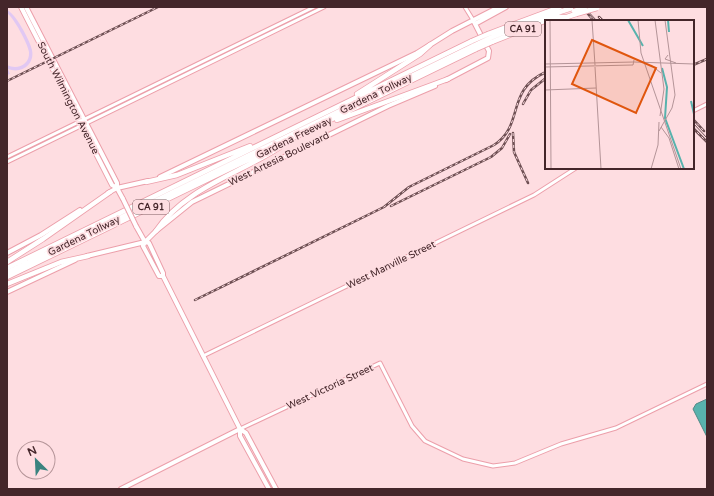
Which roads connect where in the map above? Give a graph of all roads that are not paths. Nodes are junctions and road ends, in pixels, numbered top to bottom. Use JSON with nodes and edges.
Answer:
{"nodes":[{"id":1,"x":21,"y":7,"type":"edge"},
{"id":2,"x":26,"y":7,"type":"edge"},
{"id":3,"x":314,"y":7,"type":"edge"},
{"id":4,"x":324,"y":7,"type":"edge"},
{"id":5,"x":466,"y":7,"type":"edge"},
{"id":6,"x":499,"y":7,"type":"edge"},
{"id":7,"x":506,"y":7,"type":"edge"},
{"id":8,"x":560,"y":7,"type":"edge"},
{"id":9,"x":585,"y":7,"type":"edge"},
{"id":10,"x":598,"y":7,"type":"edge"},
{"id":11,"x":574,"y":10,"type":"edge"},
{"id":12,"x":474,"y":22,"type":"junction"},
{"id":13,"x":490,"y":38,"type":"junction"},
{"id":14,"x":467,"y":44,"type":"junction"},
{"id":15,"x":430,"y":45,"type":"junction"},
{"id":16,"x":474,"y":45,"type":"junction"},
{"id":17,"x":448,"y":79,"type":"junction"},
{"id":18,"x":349,"y":100,"type":"junction"},
{"id":19,"x":707,"y":104,"type":"edge"},
{"id":20,"x":694,"y":110,"type":"edge"},
{"id":21,"x":83,"y":122,"type":"junction"},
{"id":22,"x":313,"y":129,"type":"junction"},
{"id":23,"x":290,"y":130,"type":"junction"},
{"id":24,"x":294,"y":137,"type":"junction"},
{"id":25,"x":7,"y":158,"type":"edge"},
{"id":26,"x":7,"y":162,"type":"edge"},
{"id":27,"x":574,"y":169,"type":"edge"},
{"id":28,"x":146,"y":182,"type":"junction"},
{"id":29,"x":117,"y":188,"type":"junction"},
{"id":30,"x":110,"y":192,"type":"junction"},
{"id":31,"x":156,"y":231,"type":"junction"},
{"id":32,"x":145,"y":242,"type":"junction"},
{"id":33,"x":7,"y":252,"type":"edge"},
{"id":34,"x":88,"y":256,"type":"junction"},
{"id":35,"x":7,"y":262,"type":"edge"},
{"id":36,"x":7,"y":270,"type":"edge"},
{"id":37,"x":7,"y":277,"type":"edge"},
{"id":38,"x":7,"y":284,"type":"edge"},
{"id":39,"x":7,"y":292,"type":"edge"},
{"id":40,"x":203,"y":356,"type":"junction"},
{"id":41,"x":707,"y":384,"type":"edge"},
{"id":42,"x":240,"y":429,"type":"junction"},
{"id":43,"x":121,"y":489,"type":"edge"},
{"id":44,"x":268,"y":489,"type":"edge"},
{"id":45,"x":276,"y":489,"type":"edge"}],
"edges":[{"from":1,"to":21,"type":"main road","name":"South Wilmington Avenue"},
{"from":2,"to":21,"type":"main road","name":"South Wilmington Avenue"},
{"from":3,"to":21,"type":"street"},
{"from":4,"to":21,"type":"street"},
{"from":5,"to":12,"type":"street"},
{"from":6,"to":12,"type":"main road"},
{"from":7,"to":12,"type":"main road"},
{"from":8,"to":13,"type":"highway","name":"Gardena Freeway","number":"CA 91"},
{"from":9,"to":11,"type":"highway","bridge":true},
{"from":10,"to":11,"type":"highway","bridge":true},
{"from":11,"to":13,"type":"highway"},
{"from":11,"to":13,"type":"highway","name":"Gardena Freeway","number":"CA 91"},
{"from":12,"to":15,"type":"main road"},
{"from":12,"to":17,"type":"main road","name":"West Artesia Boulevard"},
{"from":13,"to":16,"type":"highway","name":"Gardena Freeway","number":"CA 91","bridge":true},
{"from":13,"to":16,"type":"highway","name":"Gardena Freeway","number":"CA 91","bridge":true},
{"from":14,"to":16,"type":"highway","name":"Gardena Freeway","number":"CA 91"},
{"from":14,"to":18,"type":"highway","name":"Gardena Freeway","number":"CA 91"},
{"from":14,"to":36,"type":"highway","name":"Gardena Tollway"},
{"from":15,"to":18,"type":"highway"},
{"from":15,"to":28,"type":"main road"},
{"from":16,"to":22,"type":"highway","name":"Gardena Freeway","number":"CA 91"},
{"from":16,"to":36,"type":"highway","name":"Gardena Tollway"},
{"from":17,"to":22,"type":"highway"},
{"from":17,"to":31,"type":"main road","name":"West Artesia Boulevard"},
{"from":18,"to":23,"type":"highway","name":"Gardena Freeway","number":"CA 91"},
{"from":19,"to":20,"type":"street"},
{"from":21,"to":25,"type":"street"},
{"from":21,"to":26,"type":"street"},
{"from":21,"to":29,"type":"main road","name":"South Wilmington Avenue"},
{"from":22,"to":24,"type":"highway","name":"Gardena Freeway","number":"CA 91"},
{"from":23,"to":28,"type":"highway"},
{"from":23,"to":36,"type":"highway","name":"Gardena Freeway","number":"CA 91"},
{"from":24,"to":31,"type":"highway"},
{"from":24,"to":37,"type":"highway","name":"Gardena Freeway","number":"CA 91"},
{"from":27,"to":40,"type":"street","name":"West Manville Street"},
{"from":28,"to":29,"type":"main road"},
{"from":29,"to":30,"type":"main road"},
{"from":29,"to":32,"type":"main road","name":"South Wilmington Avenue","bridge":true},
{"from":30,"to":33,"type":"main road"},
{"from":30,"to":35,"type":"highway"},
{"from":31,"to":32,"type":"main road","name":"West Artesia Boulevard"},
{"from":32,"to":34,"type":"main road"},
{"from":32,"to":40,"type":"main road","name":"South Wilmington Avenue"},
{"from":34,"to":38,"type":"highway"},
{"from":34,"to":39,"type":"main road"},
{"from":40,"to":42,"type":"main road","name":"South Wilmington Avenue"},
{"from":41,"to":42,"type":"street","name":"West Victoria Street"},
{"from":42,"to":43,"type":"main road","name":"West Victoria Street"},
{"from":42,"to":44,"type":"main road","name":"South Wilmington Avenue"},
{"from":42,"to":45,"type":"main road","name":"South Wilmington Avenue"}]}
